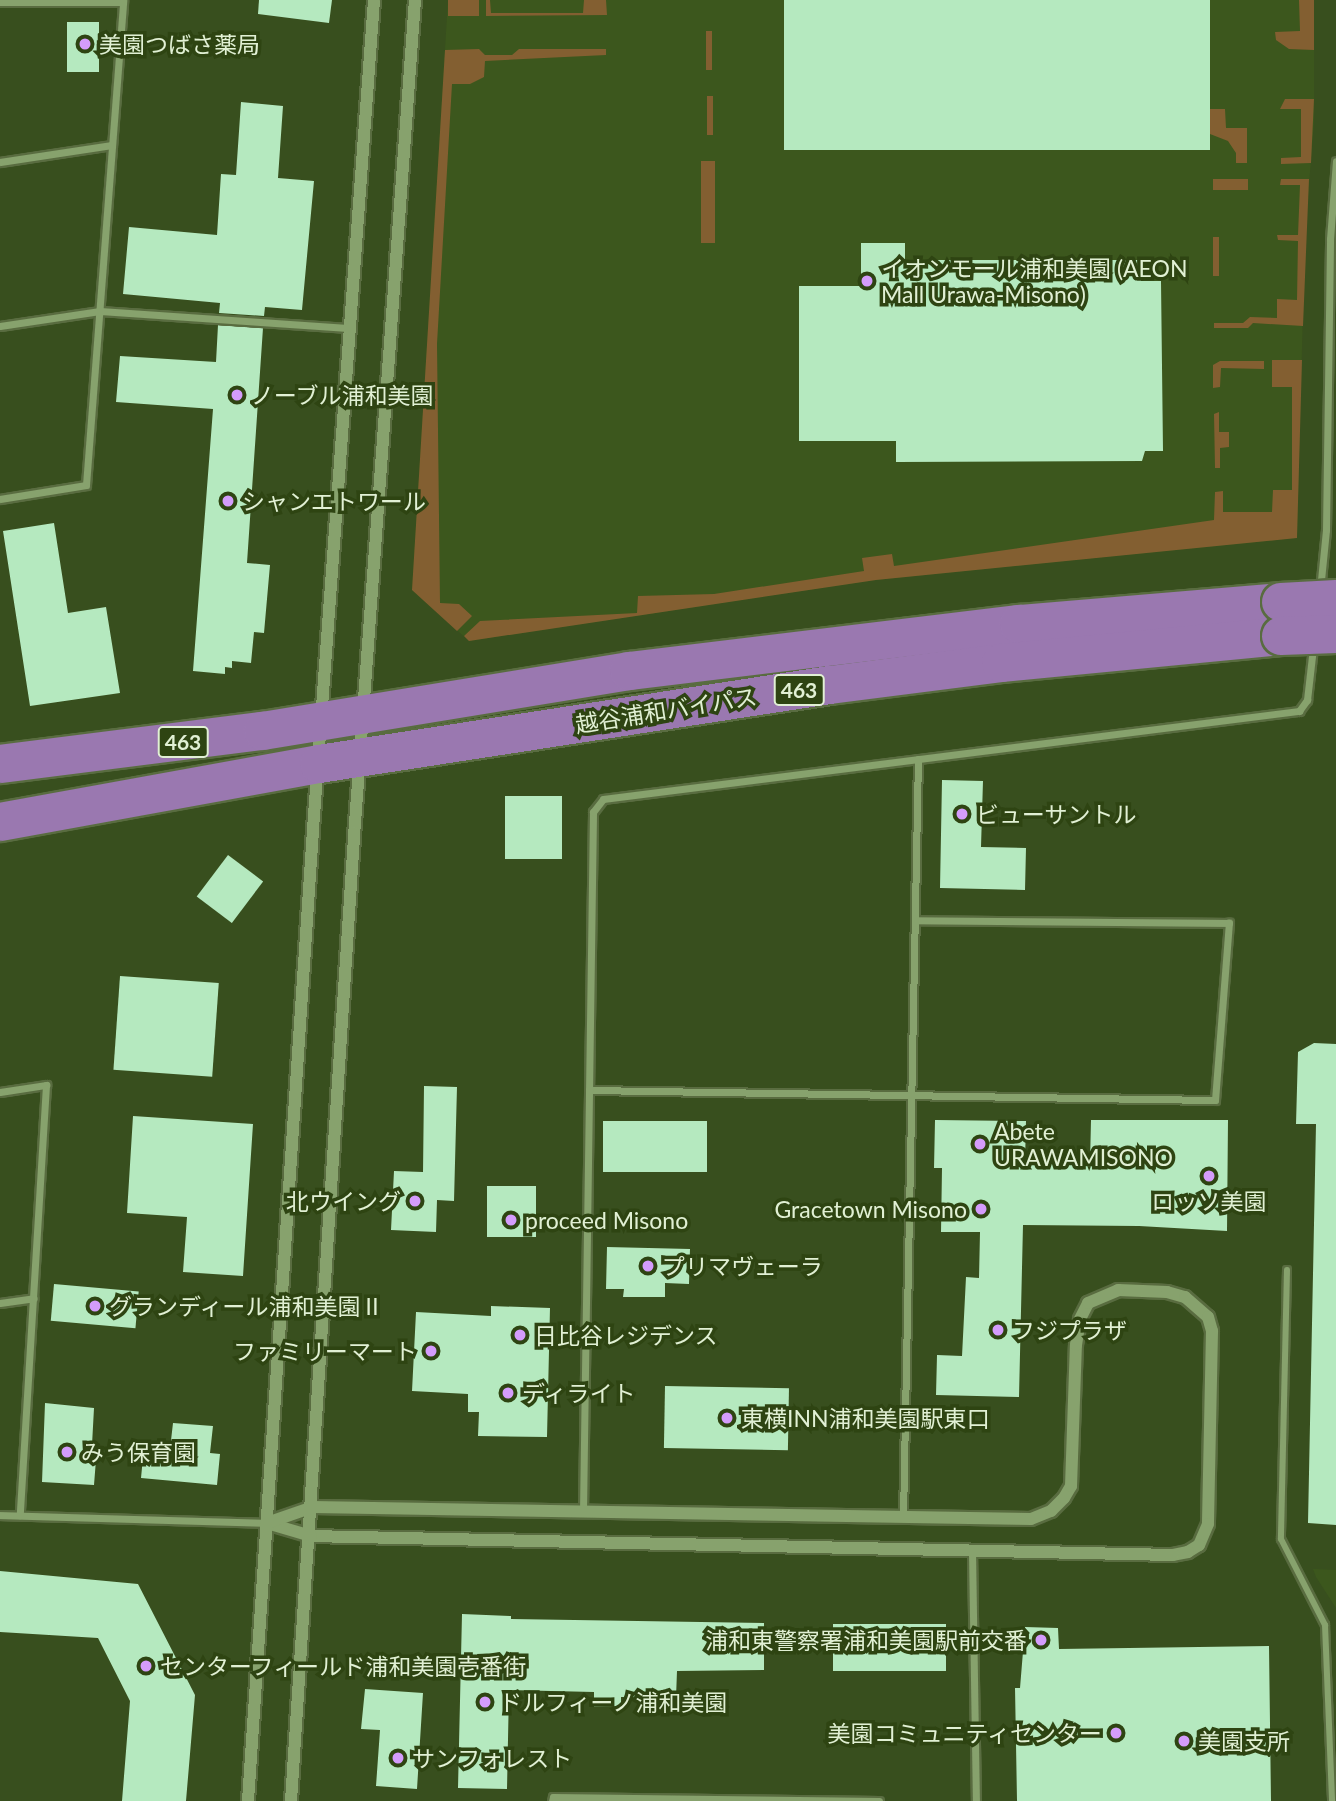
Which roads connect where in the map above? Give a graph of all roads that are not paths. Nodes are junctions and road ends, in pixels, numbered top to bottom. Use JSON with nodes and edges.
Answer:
{"nodes":[{"id":1,"x":374,"y":0,"type":"edge"},
{"id":2,"x":415,"y":0,"type":"edge"},
{"id":3,"x":123,"y":1,"type":"edge"},
{"id":4,"x":0,"y":2,"type":"edge"},
{"id":5,"x":112,"y":145,"type":"junction"},
{"id":6,"x":1336,"y":161,"type":"edge"},
{"id":7,"x":0,"y":162,"type":"edge"},
{"id":8,"x":100,"y":311,"type":"junction"},
{"id":9,"x":0,"y":326,"type":"edge"},
{"id":10,"x":352,"y":328,"type":"junction"},
{"id":11,"x":0,"y":499,"type":"edge"},
{"id":12,"x":1311,"y":617,"type":"edge"},
{"id":13,"x":365,"y":713,"type":"junction"},
{"id":14,"x":323,"y":720,"type":"junction"},
{"id":15,"x":362,"y":758,"type":"junction"},
{"id":16,"x":918,"y":759,"type":"junction"},
{"id":17,"x":0,"y":764,"type":"edge"},
{"id":18,"x":319,"y":764,"type":"junction"},
{"id":19,"x":0,"y":822,"type":"edge"},
{"id":20,"x":915,"y":920,"type":"junction"},
{"id":21,"x":589,"y":1090,"type":"junction"},
{"id":22,"x":0,"y":1092,"type":"edge"},
{"id":23,"x":911,"y":1095,"type":"junction"},
{"id":24,"x":1287,"y":1270,"type":"dead end"},
{"id":25,"x":34,"y":1298,"type":"junction"},
{"id":26,"x":0,"y":1303,"type":"edge"},
{"id":27,"x":313,"y":1507,"type":"junction"},
{"id":28,"x":583,"y":1512,"type":"junction"},
{"id":29,"x":0,"y":1515,"type":"edge"},
{"id":30,"x":20,"y":1516,"type":"junction"},
{"id":31,"x":903,"y":1517,"type":"junction"},
{"id":32,"x":267,"y":1523,"type":"junction"},
{"id":33,"x":311,"y":1536,"type":"junction"},
{"id":34,"x":972,"y":1551,"type":"junction"},
{"id":35,"x":248,"y":1801,"type":"edge"},
{"id":36,"x":291,"y":1801,"type":"edge"},
{"id":37,"x":552,"y":1801,"type":"edge"},
{"id":38,"x":879,"y":1801,"type":"edge"},
{"id":39,"x":976,"y":1801,"type":"edge"},
{"id":40,"x":1332,"y":1801,"type":"edge"}],
"edges":[{"from":1,"to":10,"type":"street"},
{"from":2,"to":13,"type":"street"},
{"from":3,"to":4,"type":"street"},
{"from":3,"to":5,"type":"street"},
{"from":5,"to":7,"type":"street"},
{"from":5,"to":8,"type":"street"},
{"from":6,"to":12,"type":"street"},
{"from":8,"to":9,"type":"street"},
{"from":8,"to":10,"type":"street"},
{"from":8,"to":11,"type":"street"},
{"from":10,"to":14,"type":"street"},
{"from":12,"to":13,"type":"highway","name":"越谷浦和バイパス","number":"463"},
{"from":12,"to":15,"type":"highway","name":"越谷浦和バイパス","number":"463"},
{"from":12,"to":16,"type":"street"},
{"from":13,"to":14,"type":"highway","name":"越谷浦和バイパス","number":"463"},
{"from":13,"to":15,"type":"street"},
{"from":14,"to":17,"type":"highway","name":"越谷浦和バイパス","number":"463"},
{"from":14,"to":18,"type":"street"},
{"from":15,"to":18,"type":"highway","name":"越谷浦和バイパス","number":"463"},
{"from":15,"to":27,"type":"street"},
{"from":16,"to":20,"type":"street"},
{"from":16,"to":21,"type":"street"},
{"from":18,"to":19,"type":"highway","name":"越谷浦和バイパス","number":"463"},
{"from":18,"to":32,"type":"street"},
{"from":20,"to":23,"type":"street"},
{"from":20,"to":23,"type":"street"},
{"from":21,"to":23,"type":"street"},
{"from":21,"to":28,"type":"street"},
{"from":22,"to":25,"type":"street"},
{"from":23,"to":31,"type":"street"},
{"from":24,"to":40,"type":"street"},
{"from":25,"to":26,"type":"street"},
{"from":25,"to":30,"type":"street"},
{"from":27,"to":28,"type":"street"},
{"from":27,"to":32,"type":"street"},
{"from":27,"to":33,"type":"street"},
{"from":28,"to":31,"type":"street"},
{"from":29,"to":30,"type":"street"},
{"from":30,"to":32,"type":"street"},
{"from":31,"to":34,"type":"street"},
{"from":32,"to":33,"type":"street"},
{"from":32,"to":35,"type":"street"},
{"from":33,"to":34,"type":"street"},
{"from":33,"to":36,"type":"street"},
{"from":34,"to":39,"type":"street"},
{"from":37,"to":38,"type":"street"}]}
